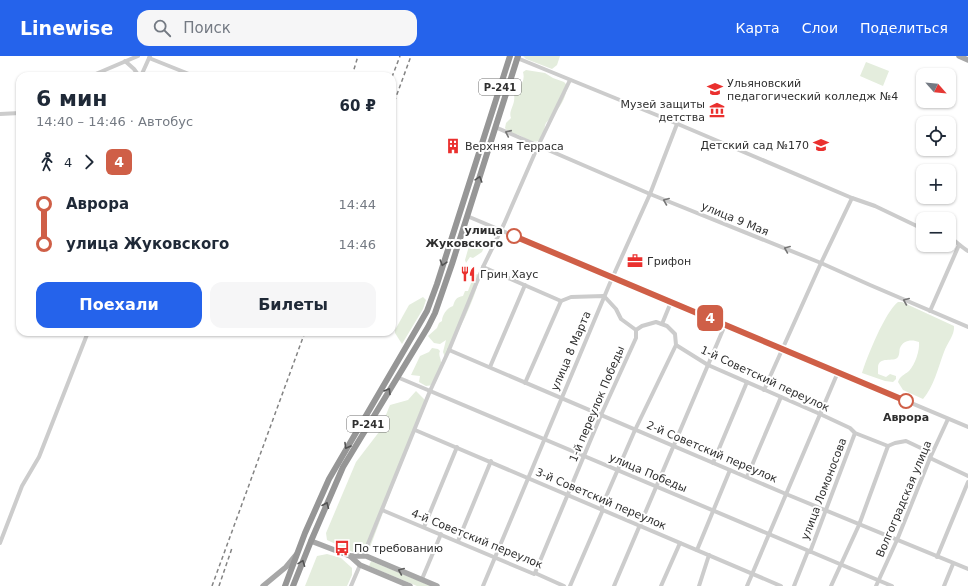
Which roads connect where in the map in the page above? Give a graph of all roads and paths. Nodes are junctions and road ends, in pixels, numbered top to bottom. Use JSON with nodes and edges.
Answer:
{"nodes":[{"id":1,"x":138,"y":56,"type":"edge"},
{"id":2,"x":510,"y":56,"type":"edge"},
{"id":3,"x":959,"y":56,"type":"edge"},
{"id":4,"x":150,"y":57,"type":"edge"},
{"id":5,"x":517,"y":57,"type":"edge"},
{"id":6,"x":968,"y":60,"type":"edge"},
{"id":7,"x":125,"y":61,"type":"junction"},
{"id":8,"x":100,"y":72,"type":"edge"},
{"id":9,"x":137,"y":72,"type":"edge"},
{"id":10,"x":142,"y":72,"type":"edge"},
{"id":11,"x":185,"y":72,"type":"edge"},
{"id":12,"x":570,"y":80,"type":"junction"},
{"id":13,"x":16,"y":113,"type":"edge"},
{"id":14,"x":0,"y":114,"type":"edge"},
{"id":15,"x":677,"y":124,"type":"junction"},
{"id":16,"x":495,"y":127,"type":"junction"},
{"id":17,"x":538,"y":146,"type":"junction"},
{"id":18,"x":650,"y":194,"type":"junction"},
{"id":19,"x":852,"y":198,"type":"junction"},
{"id":20,"x":459,"y":213,"type":"junction"},
{"id":21,"x":467,"y":216,"type":"junction"},
{"id":22,"x":916,"y":226,"type":"edge"},
{"id":23,"x":501,"y":230,"type":"junction"},
{"id":24,"x":956,"y":242,"type":"edge"},
{"id":25,"x":959,"y":245,"type":"junction"},
{"id":26,"x":968,"y":251,"type":"edge"},
{"id":27,"x":821,"y":263,"type":"junction"},
{"id":28,"x":483,"y":267,"type":"junction"},
{"id":29,"x":612,"y":277,"type":"junction"},
{"id":30,"x":525,"y":285,"type":"junction"},
{"id":31,"x":604,"y":296,"type":"junction"},
{"id":32,"x":561,"y":301,"type":"junction"},
{"id":33,"x":671,"y":302,"type":"junction"},
{"id":34,"x":930,"y":311,"type":"junction"},
{"id":35,"x":662,"y":324,"type":"junction"},
{"id":36,"x":726,"y":325,"type":"junction"},
{"id":37,"x":968,"y":327,"type":"edge"},
{"id":38,"x":636,"y":330,"type":"junction"},
{"id":39,"x":86,"y":336,"type":"edge"},
{"id":40,"x":676,"y":344,"type":"junction"},
{"id":41,"x":782,"y":349,"type":"junction"},
{"id":42,"x":449,"y":350,"type":"junction"},
{"id":43,"x":708,"y":365,"type":"junction"},
{"id":44,"x":490,"y":368,"type":"junction"},
{"id":45,"x":838,"y":372,"type":"junction"},
{"id":46,"x":397,"y":377,"type":"junction"},
{"id":47,"x":748,"y":382,"type":"junction"},
{"id":48,"x":526,"y":383,"type":"junction"},
{"id":49,"x":764,"y":390,"type":"junction"},
{"id":50,"x":430,"y":391,"type":"junction"},
{"id":51,"x":781,"y":397,"type":"junction"},
{"id":52,"x":562,"y":398,"type":"junction"},
{"id":53,"x":820,"y":414,"type":"junction"},
{"id":54,"x":601,"y":415,"type":"junction"},
{"id":55,"x":948,"y":419,"type":"junction"},
{"id":56,"x":968,"y":427,"type":"edge"},
{"id":57,"x":415,"y":430,"type":"junction"},
{"id":58,"x":635,"y":430,"type":"junction"},
{"id":59,"x":855,"y":433,"type":"junction"},
{"id":60,"x":545,"y":438,"type":"junction"},
{"id":61,"x":673,"y":446,"type":"junction"},
{"id":62,"x":888,"y":446,"type":"junction"},
{"id":63,"x":457,"y":447,"type":"junction"},
{"id":64,"x":585,"y":456,"type":"junction"},
{"id":65,"x":930,"y":458,"type":"junction"},
{"id":66,"x":491,"y":462,"type":"junction"},
{"id":67,"x":712,"y":463,"type":"junction"},
{"id":68,"x":618,"y":470,"type":"junction"},
{"id":69,"x":730,"y":470,"type":"junction"},
{"id":70,"x":968,"y":476,"type":"edge"},
{"id":71,"x":747,"y":477,"type":"junction"},
{"id":72,"x":529,"y":478,"type":"junction"},
{"id":73,"x":968,"y":482,"type":"edge"},
{"id":74,"x":656,"y":486,"type":"junction"},
{"id":75,"x":786,"y":494,"type":"junction"},
{"id":76,"x":568,"y":495,"type":"junction"},
{"id":77,"x":602,"y":509,"type":"junction"},
{"id":78,"x":382,"y":510,"type":"junction"},
{"id":79,"x":713,"y":510,"type":"junction"},
{"id":80,"x":826,"y":511,"type":"junction"},
{"id":81,"x":860,"y":524,"type":"junction"},
{"id":82,"x":639,"y":526,"type":"junction"},
{"id":83,"x":424,"y":527,"type":"junction"},
{"id":84,"x":441,"y":534,"type":"junction"},
{"id":85,"x":769,"y":534,"type":"junction"},
{"id":86,"x":303,"y":538,"type":"junction"},
{"id":87,"x":897,"y":540,"type":"junction"},
{"id":88,"x":311,"y":541,"type":"junction"},
{"id":89,"x":458,"y":541,"type":"junction"},
{"id":90,"x":0,"y":543,"type":"edge"},
{"id":91,"x":680,"y":543,"type":"junction"},
{"id":92,"x":697,"y":550,"type":"junction"},
{"id":93,"x":809,"y":551,"type":"junction"},
{"id":94,"x":298,"y":553,"type":"junction"},
{"id":95,"x":350,"y":556,"type":"junction"},
{"id":96,"x":363,"y":556,"type":"junction"},
{"id":97,"x":709,"y":556,"type":"junction"},
{"id":98,"x":495,"y":557,"type":"junction"},
{"id":99,"x":936,"y":557,"type":"junction"},
{"id":100,"x":841,"y":564,"type":"junction"},
{"id":101,"x":953,"y":564,"type":"junction"},
{"id":102,"x":360,"y":565,"type":"junction"},
{"id":103,"x":968,"y":569,"type":"edge"},
{"id":104,"x":535,"y":573,"type":"junction"},
{"id":105,"x":752,"y":574,"type":"junction"},
{"id":106,"x":422,"y":580,"type":"junction"},
{"id":107,"x":878,"y":580,"type":"junction"},
{"id":108,"x":263,"y":586,"type":"edge"},
{"id":109,"x":285,"y":586,"type":"edge"},
{"id":110,"x":293,"y":586,"type":"edge"},
{"id":111,"x":351,"y":586,"type":"edge"},
{"id":112,"x":410,"y":586,"type":"edge"},
{"id":113,"x":437,"y":586,"type":"edge"},
{"id":114,"x":483,"y":586,"type":"edge"},
{"id":115,"x":564,"y":586,"type":"edge"},
{"id":116,"x":570,"y":586,"type":"edge"},
{"id":117,"x":614,"y":586,"type":"edge"},
{"id":118,"x":661,"y":586,"type":"edge"},
{"id":119,"x":699,"y":586,"type":"edge"},
{"id":120,"x":747,"y":586,"type":"edge"},
{"id":121,"x":781,"y":586,"type":"edge"},
{"id":122,"x":794,"y":586,"type":"edge"},
{"id":123,"x":831,"y":586,"type":"edge"},
{"id":124,"x":876,"y":586,"type":"edge"},
{"id":125,"x":892,"y":586,"type":"edge"},
{"id":126,"x":944,"y":586,"type":"edge"}],
"edges":[{"from":1,"to":7,"type":"street"},
{"from":2,"to":20,"type":"highway","number":"Р-241"},
{"from":3,"to":6,"type":"main road"},
{"from":4,"to":10,"type":"street"},
{"from":4,"to":11,"type":"street"},
{"from":5,"to":12,"type":"street"},
{"from":5,"to":16,"type":"highway","number":"Р-241"},
{"from":7,"to":8,"type":"street"},
{"from":7,"to":9,"type":"street"},
{"from":12,"to":15,"type":"street"},
{"from":12,"to":17,"type":"street"},
{"from":13,"to":14,"type":"street"},
{"from":15,"to":18,"type":"street","name":"улица 8 Марта"},
{"from":15,"to":19,"type":"street"},
{"from":17,"to":16,"type":"street","name":"улица 9 Мая","one_way":true},
{"from":21,"to":16,"type":"highway","number":"Р-241","one_way":true},
{"from":17,"to":18,"type":"street","name":"улица 9 Мая"},
{"from":17,"to":23,"type":"street"},
{"from":27,"to":18,"type":"street","name":"улица 9 Мая","one_way":true},
{"from":18,"to":29,"type":"street","name":"улица 8 Марта"},
{"from":19,"to":22,"type":"street"},
{"from":19,"to":27,"type":"street"},
{"from":20,"to":21,"type":"highway"},
{"from":20,"to":86,"type":"highway","number":"Р-241","one_way":true},
{"from":21,"to":23,"type":"street"},
{"from":21,"to":46,"type":"highway","number":"Р-241"},
{"from":23,"to":28,"type":"street"},
{"from":23,"to":29,"type":"street"},
{"from":24,"to":25,"type":"street"},
{"from":25,"to":26,"type":"street"},
{"from":25,"to":34,"type":"street"},
{"from":34,"to":27,"type":"street","name":"улица 9 Мая","one_way":true},
{"from":27,"to":41,"type":"street"},
{"from":28,"to":30,"type":"street"},
{"from":28,"to":42,"type":"street"},
{"from":29,"to":31,"type":"street","name":"улица 8 Марта"},
{"from":29,"to":33,"type":"street"},
{"from":30,"to":32,"type":"street"},
{"from":30,"to":44,"type":"street"},
{"from":31,"to":32,"type":"street"},
{"from":31,"to":38,"type":"street"},
{"from":31,"to":52,"type":"street","name":"улица 8 Марта"},
{"from":32,"to":48,"type":"street"},
{"from":33,"to":35,"type":"street"},
{"from":33,"to":36,"type":"street"},
{"from":34,"to":37,"type":"street","name":"улица 9 Мая"},
{"from":35,"to":38,"type":"street"},
{"from":35,"to":40,"type":"street"},
{"from":36,"to":41,"type":"street"},
{"from":36,"to":43,"type":"street"},
{"from":38,"to":54,"type":"street","name":"1-й переулок Победы"},
{"from":39,"to":90,"type":"street"},
{"from":40,"to":43,"type":"street","name":"1-й Советский переулок"},
{"from":40,"to":58,"type":"street"},
{"from":41,"to":45,"type":"street"},
{"from":41,"to":49,"type":"street"},
{"from":42,"to":44,"type":"street","name":"2-й Советский переулок"},
{"from":42,"to":50,"type":"street"},
{"from":43,"to":47,"type":"street","name":"1-й Советский переулок"},
{"from":43,"to":61,"type":"street"},
{"from":44,"to":48,"type":"street","name":"2-й Советский переулок"},
{"from":45,"to":53,"type":"street"},
{"from":45,"to":55,"type":"street"},
{"from":46,"to":50,"type":"street","name":"улица Победы"},
{"from":88,"to":46,"type":"highway","number":"Р-241","one_way":true},
{"from":47,"to":49,"type":"street","name":"1-й Советский переулок"},
{"from":47,"to":67,"type":"street"},
{"from":48,"to":52,"type":"street","name":"2-й Советский переулок"},
{"from":49,"to":51,"type":"street","name":"1-й Советский переулок"},
{"from":50,"to":57,"type":"street"},
{"from":50,"to":60,"type":"street","name":"улица Победы"},
{"from":51,"to":53,"type":"street","name":"1-й Советский переулок"},
{"from":51,"to":71,"type":"street"},
{"from":52,"to":54,"type":"street","name":"2-й Советский переулок"},
{"from":52,"to":60,"type":"street","name":"улица 8 Марта"},
{"from":53,"to":59,"type":"street","name":"1-й Советский переулок"},
{"from":53,"to":75,"type":"street"},
{"from":54,"to":58,"type":"street","name":"2-й Советский переулок"},
{"from":54,"to":64,"type":"street","name":"1-й переулок Победы"},
{"from":55,"to":56,"type":"street"},
{"from":55,"to":65,"type":"street","name":"Волгоградская улица"},
{"from":57,"to":63,"type":"street","name":"3-й Советский переулок"},
{"from":57,"to":78,"type":"street"},
{"from":58,"to":61,"type":"street","name":"2-й Советский переулок"},
{"from":58,"to":68,"type":"street"},
{"from":59,"to":62,"type":"street","name":"1-й Советский переулок"},
{"from":59,"to":80,"type":"street","name":"улица Ломоносова"},
{"from":60,"to":64,"type":"street","name":"улица Победы"},
{"from":60,"to":72,"type":"street","name":"улица 8 Марта"},
{"from":61,"to":67,"type":"street","name":"2-й Советский переулок"},
{"from":61,"to":74,"type":"street"},
{"from":62,"to":65,"type":"street"},
{"from":62,"to":81,"type":"street"},
{"from":63,"to":66,"type":"street","name":"3-й Советский переулок"},
{"from":63,"to":83,"type":"street"},
{"from":64,"to":68,"type":"street","name":"улица Победы"},
{"from":64,"to":76,"type":"street","name":"1-й переулок Победы"},
{"from":65,"to":70,"type":"street"},
{"from":65,"to":87,"type":"street","name":"Волгоградская улица"},
{"from":66,"to":72,"type":"street","name":"3-й Советский переулок"},
{"from":66,"to":89,"type":"street"},
{"from":67,"to":69,"type":"street","name":"2-й Советский переулок"},
{"from":68,"to":74,"type":"street","name":"улица Победы"},
{"from":68,"to":77,"type":"street"},
{"from":69,"to":71,"type":"street","name":"2-й Советский переулок"},
{"from":69,"to":79,"type":"street"},
{"from":71,"to":75,"type":"street","name":"2-й Советский переулок"},
{"from":72,"to":76,"type":"street","name":"3-й Советский переулок"},
{"from":72,"to":98,"type":"street","name":"улица 8 Марта"},
{"from":73,"to":99,"type":"street"},
{"from":74,"to":79,"type":"street","name":"улица Победы"},
{"from":74,"to":82,"type":"street"},
{"from":75,"to":80,"type":"street","name":"2-й Советский переулок"},
{"from":75,"to":85,"type":"street"},
{"from":76,"to":77,"type":"street","name":"3-й Советский переулок"},
{"from":76,"to":104,"type":"street","name":"1-й переулок Победы"},
{"from":77,"to":82,"type":"street","name":"3-й Советский переулок"},
{"from":77,"to":116,"type":"street"},
{"from":78,"to":83,"type":"street","name":"4-й Советский переулок"},
{"from":78,"to":96,"type":"street"},
{"from":79,"to":85,"type":"street","name":"улица Победы"},
{"from":79,"to":92,"type":"street"},
{"from":80,"to":81,"type":"street","name":"2-й Советский переулок"},
{"from":80,"to":93,"type":"street","name":"улица Ломоносова"},
{"from":81,"to":87,"type":"street","name":"2-й Советский переулок"},
{"from":81,"to":100,"type":"street"},
{"from":82,"to":91,"type":"street","name":"3-й Советский переулок"},
{"from":82,"to":117,"type":"street"},
{"from":83,"to":84,"type":"street","name":"4-й Советский переулок"},
{"from":84,"to":89,"type":"street","name":"4-й Советский переулок"},
{"from":84,"to":106,"type":"street"},
{"from":85,"to":93,"type":"street","name":"улица Победы"},
{"from":85,"to":105,"type":"street"},
{"from":86,"to":88,"type":"highway"},
{"from":86,"to":94,"type":"highway","number":"Р-241"},
{"from":87,"to":99,"type":"street","name":"2-й Советский переулок"},
{"from":87,"to":107,"type":"street","name":"Волгоградская улица"},
{"from":88,"to":95,"type":"main road"},
{"from":110,"to":88,"type":"highway","number":"Р-241","one_way":true},
{"from":89,"to":98,"type":"street","name":"4-й Советский переулок"},
{"from":91,"to":92,"type":"street","name":"3-й Советский переулок"},
{"from":91,"to":118,"type":"street"},
{"from":92,"to":97,"type":"street","name":"3-й Советский переулок"},
{"from":93,"to":100,"type":"street","name":"улица Победы"},
{"from":93,"to":122,"type":"street","name":"улица Ломоносова"},
{"from":94,"to":108,"type":"main road"},
{"from":94,"to":109,"type":"highway","number":"Р-241"},
{"from":95,"to":96,"type":"main road"},
{"from":95,"to":102,"type":"main road"},
{"from":106,"to":96,"type":"main road","one_way":true},
{"from":97,"to":105,"type":"street","name":"3-й Советский переулок"},
{"from":97,"to":119,"type":"street"},
{"from":98,"to":104,"type":"street","name":"4-й Советский переулок"},
{"from":98,"to":114,"type":"street","name":"улица 8 Марта"},
{"from":99,"to":101,"type":"street","name":"2-й Советский переулок"},
{"from":100,"to":107,"type":"street","name":"улица Победы"},
{"from":100,"to":123,"type":"street"},
{"from":101,"to":103,"type":"street","name":"2-й Советский переулок"},
{"from":101,"to":126,"type":"street"},
{"from":102,"to":111,"type":"street"},
{"from":102,"to":112,"type":"main road"},
{"from":104,"to":115,"type":"street","name":"4-й Советский переулок"},
{"from":105,"to":120,"type":"street"},
{"from":105,"to":121,"type":"street","name":"3-й Советский переулок"},
{"from":106,"to":113,"type":"main road"},
{"from":107,"to":124,"type":"street","name":"Волгоградская улица"},
{"from":107,"to":125,"type":"street","name":"улица Победы"}]}
